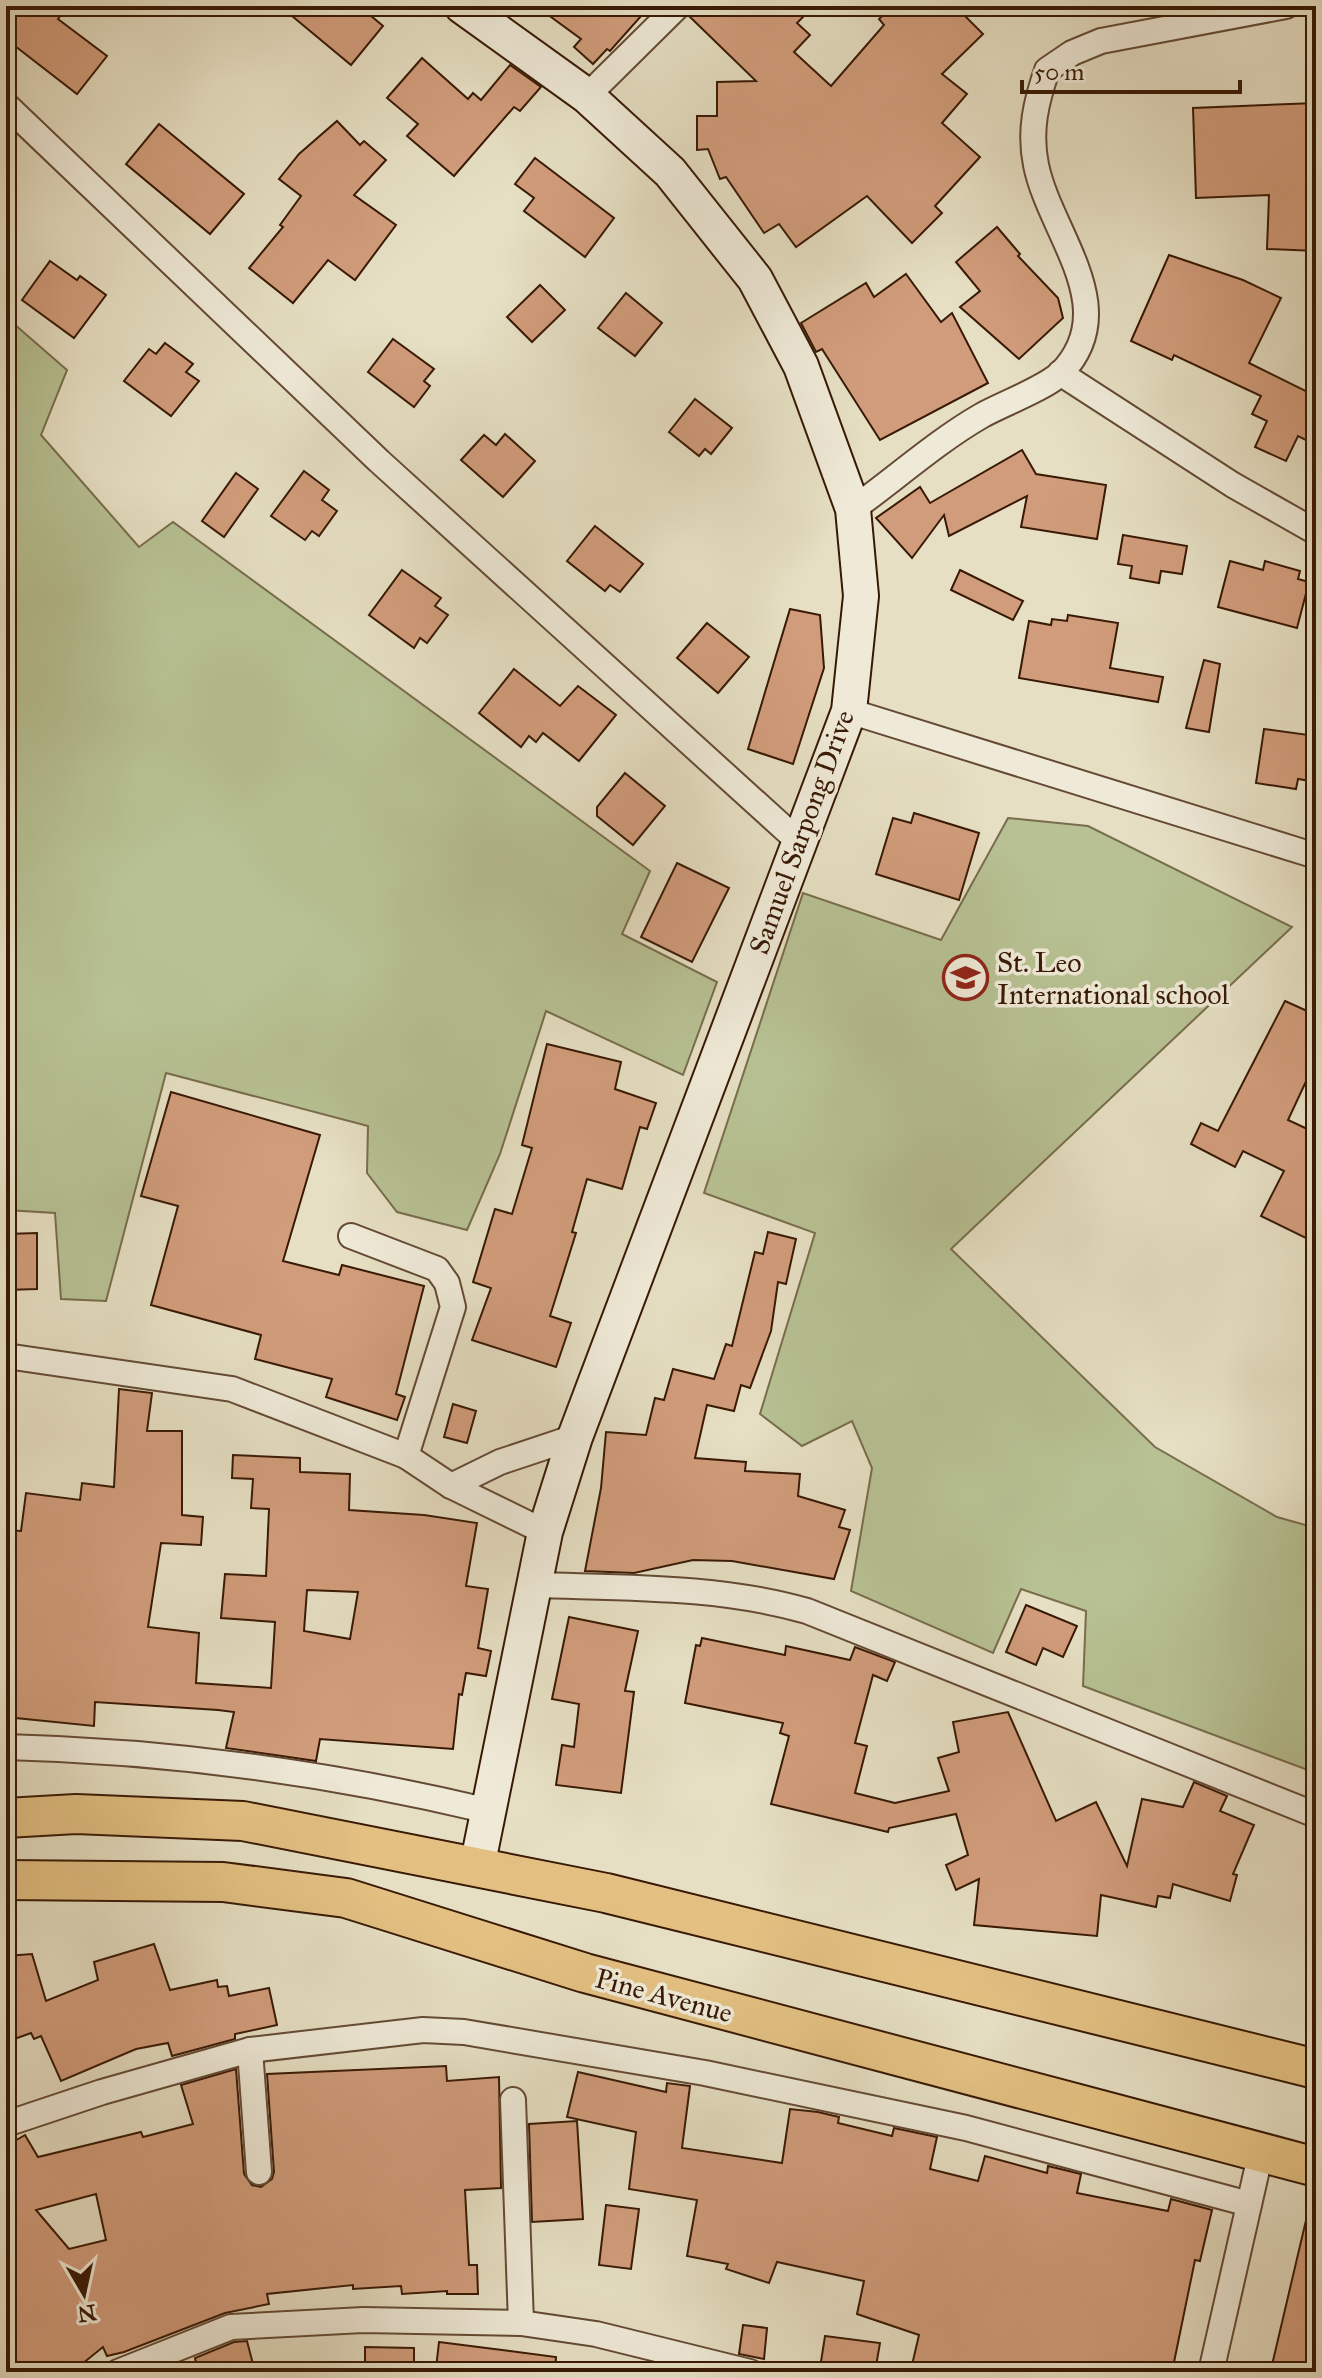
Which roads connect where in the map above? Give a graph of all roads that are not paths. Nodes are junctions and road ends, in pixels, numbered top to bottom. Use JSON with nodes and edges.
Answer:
{"nodes":[{"id":1,"x":462,"y":6,"type":"edge"},
{"id":2,"x":678,"y":6,"type":"edge"},
{"id":3,"x":1286,"y":6,"type":"edge"},
{"id":4,"x":587,"y":96,"type":"junction"},
{"id":5,"x":6,"y":105,"type":"edge"},
{"id":6,"x":1060,"y":373,"type":"junction"},
{"id":7,"x":853,"y":509,"type":"junction"},
{"id":8,"x":1316,"y":532,"type":"edge"},
{"id":9,"x":849,"y":711,"type":"junction"},
{"id":10,"x":797,"y":840,"type":"junction"},
{"id":11,"x":1316,"y":856,"type":"edge"},
{"id":12,"x":351,"y":1236,"type":"dead end"},
{"id":13,"x":6,"y":1356,"type":"edge"},
{"id":14,"x":575,"y":1437,"type":"junction"},
{"id":15,"x":406,"y":1456,"type":"junction"},
{"id":16,"x":451,"y":1486,"type":"junction"},
{"id":17,"x":545,"y":1532,"type":"junction"},
{"id":18,"x":537,"y":1585,"type":"junction"},
{"id":19,"x":6,"y":1747,"type":"edge"},
{"id":20,"x":489,"y":1811,"type":"junction"},
{"id":21,"x":1316,"y":1815,"type":"edge"},
{"id":22,"x":6,"y":1818,"type":"edge"},
{"id":23,"x":477,"y":1867,"type":"junction"},
{"id":24,"x":6,"y":1880,"type":"edge"},
{"id":25,"x":250,"y":2050,"type":"junction"},
{"id":26,"x":1316,"y":2069,"type":"edge"},
{"id":27,"x":513,"y":2100,"type":"dead end"},
{"id":28,"x":6,"y":2124,"type":"edge"},
{"id":29,"x":1261,"y":2152,"type":"junction"},
{"id":30,"x":1316,"y":2167,"type":"edge"},
{"id":31,"x":259,"y":2172,"type":"dead end"},
{"id":32,"x":1249,"y":2204,"type":"junction"},
{"id":33,"x":521,"y":2323,"type":"junction"},
{"id":34,"x":118,"y":2372,"type":"edge"},
{"id":35,"x":750,"y":2372,"type":"edge"},
{"id":36,"x":1211,"y":2372,"type":"edge"}],
"edges":[{"from":1,"to":4,"type":"street","name":"Samuel Sarpong Drive"},
{"from":2,"to":4,"type":"street"},
{"from":3,"to":6,"type":"street"},
{"from":4,"to":7,"type":"street","name":"Samuel Sarpong Drive"},
{"from":5,"to":10,"type":"street"},
{"from":6,"to":7,"type":"street"},
{"from":6,"to":8,"type":"street"},
{"from":7,"to":9,"type":"street","name":"Samuel Sarpong Drive"},
{"from":9,"to":10,"type":"street","name":"Samuel Sarpong Drive"},
{"from":9,"to":11,"type":"street"},
{"from":10,"to":14,"type":"street","name":"Samuel Sarpong Drive"},
{"from":12,"to":15,"type":"street"},
{"from":13,"to":15,"type":"street"},
{"from":14,"to":16,"type":"street"},
{"from":14,"to":17,"type":"street","name":"Samuel Sarpong Drive"},
{"from":15,"to":16,"type":"street"},
{"from":16,"to":17,"type":"street"},
{"from":17,"to":18,"type":"street","name":"Samuel Sarpong Drive"},
{"from":18,"to":20,"type":"street","name":"Samuel Sarpong Drive"},
{"from":18,"to":21,"type":"street"},
{"from":19,"to":20,"type":"street"},
{"from":20,"to":23,"type":"street","name":"Samuel Sarpong Drive"},
{"from":22,"to":23,"type":"main road"},
{"from":23,"to":26,"type":"main road"},
{"from":24,"to":29,"type":"main road","name":"Pine Avenue"},
{"from":25,"to":28,"type":"street"},
{"from":25,"to":31,"type":"street"},
{"from":25,"to":32,"type":"street"},
{"from":27,"to":33,"type":"street"},
{"from":29,"to":30,"type":"main road","name":"Pine Avenue"},
{"from":29,"to":32,"type":"street"},
{"from":32,"to":36,"type":"street"},
{"from":33,"to":34,"type":"street"},
{"from":33,"to":35,"type":"street"}]}
